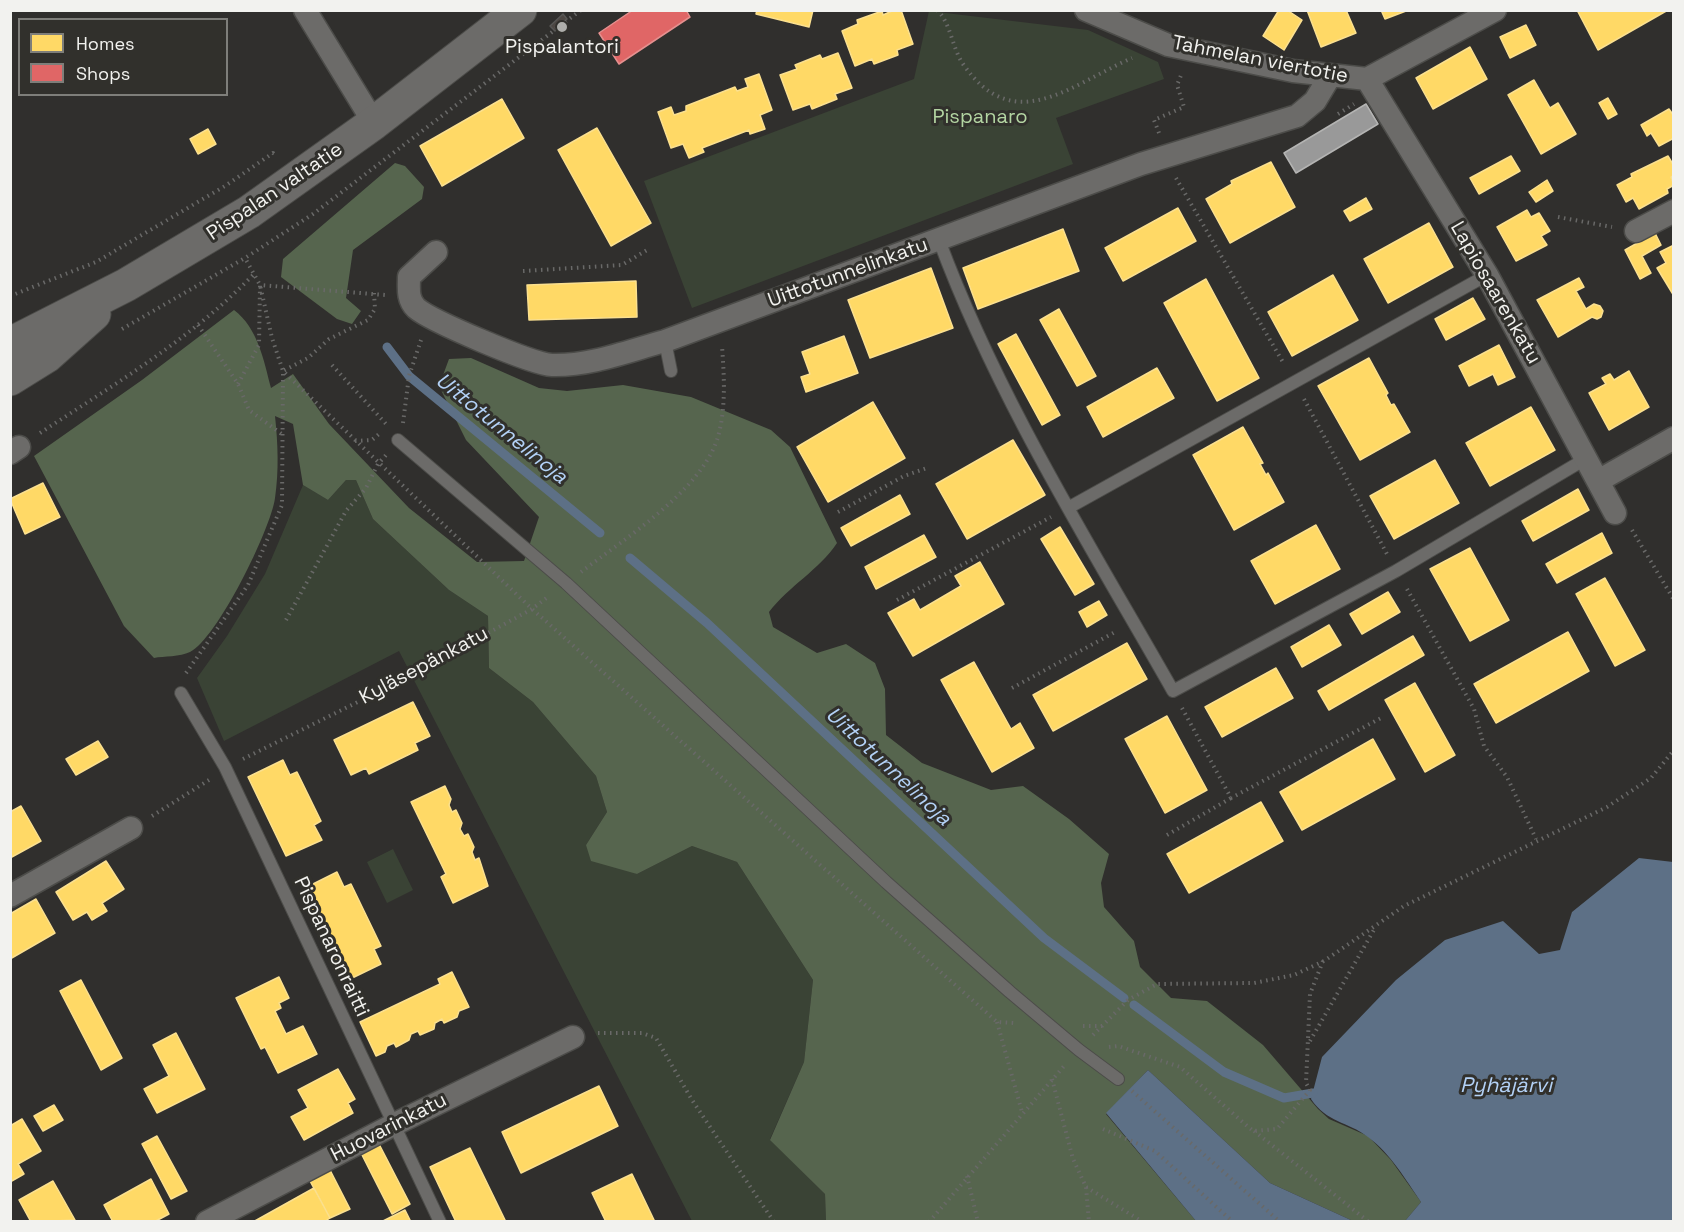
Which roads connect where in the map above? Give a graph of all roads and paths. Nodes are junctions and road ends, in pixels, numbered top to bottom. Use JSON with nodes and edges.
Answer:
{"nodes":[{"id":1,"x":305,"y":10,"type":"edge"},
{"id":2,"x":495,"y":10,"type":"edge"},
{"id":3,"x":520,"y":10,"type":"edge"},
{"id":4,"x":937,"y":10,"type":"edge"},
{"id":5,"x":1086,"y":10,"type":"edge"},
{"id":6,"x":1495,"y":10,"type":"edge"},
{"id":7,"x":466,"y":51,"type":"junction"},
{"id":8,"x":1142,"y":55,"type":"dead end"},
{"id":9,"x":1330,"y":76,"type":"junction"},
{"id":10,"x":1367,"y":79,"type":"junction"},
{"id":11,"x":1177,"y":85,"type":"dead end"},
{"id":12,"x":1315,"y":101,"type":"junction"},
{"id":13,"x":1338,"y":114,"type":"dead end"},
{"id":14,"x":374,"y":123,"type":"junction"},
{"id":15,"x":1162,"y":141,"type":"dead end"},
{"id":16,"x":273,"y":153,"type":"dead end"},
{"id":17,"x":1175,"y":175,"type":"dead end"},
{"id":18,"x":1674,"y":211,"type":"edge"},
{"id":19,"x":1558,"y":217,"type":"dead end"},
{"id":20,"x":1636,"y":231,"type":"joint"},
{"id":21,"x":939,"y":240,"type":"junction"},
{"id":22,"x":647,"y":250,"type":"dead end"},
{"id":23,"x":436,"y":252,"type":"dead end"},
{"id":24,"x":244,"y":258,"type":"dead end"},
{"id":25,"x":523,"y":271,"type":"dead end"},
{"id":26,"x":254,"y":274,"type":"junction"},
{"id":27,"x":1487,"y":275,"type":"junction"},
{"id":28,"x":126,"y":285,"type":"junction"},
{"id":29,"x":260,"y":285,"type":"junction"},
{"id":30,"x":374,"y":293,"type":"junction"},
{"id":31,"x":400,"y":295,"type":"junction"},
{"id":32,"x":10,"y":296,"type":"edge"},
{"id":33,"x":431,"y":317,"type":"junction"},
{"id":34,"x":198,"y":325,"type":"junction"},
{"id":35,"x":665,"y":341,"type":"junction"},
{"id":36,"x":722,"y":342,"type":"dead end"},
{"id":37,"x":10,"y":344,"type":"edge"},
{"id":38,"x":332,"y":366,"type":"dead end"},
{"id":39,"x":283,"y":371,"type":"junction"},
{"id":40,"x":671,"y":371,"type":"dead end"},
{"id":41,"x":10,"y":379,"type":"edge"},
{"id":42,"x":1294,"y":381,"type":"junction"},
{"id":43,"x":238,"y":384,"type":"junction"},
{"id":44,"x":384,"y":421,"type":"junction"},
{"id":45,"x":284,"y":435,"type":"junction"},
{"id":46,"x":1674,"y":438,"type":"edge"},
{"id":47,"x":398,"y":440,"type":"junction"},
{"id":48,"x":355,"y":441,"type":"junction"},
{"id":49,"x":15,"y":450,"type":"edge"},
{"id":50,"x":1587,"y":458,"type":"junction"},
{"id":51,"x":378,"y":464,"type":"junction"},
{"id":52,"x":927,"y":468,"type":"dead end"},
{"id":53,"x":1598,"y":481,"type":"junction"},
{"id":54,"x":1068,"y":508,"type":"junction"},
{"id":55,"x":838,"y":512,"type":"dead end"},
{"id":56,"x":1615,"y":513,"type":"joint"},
{"id":57,"x":1396,"y":571,"type":"junction"},
{"id":58,"x":566,"y":583,"type":"junction"},
{"id":59,"x":897,"y":600,"type":"dead end"},
{"id":60,"x":1674,"y":600,"type":"edge"},
{"id":61,"x":532,"y":609,"type":"junction"},
{"id":62,"x":286,"y":620,"type":"dead end"},
{"id":63,"x":1134,"y":622,"type":"junction"},
{"id":64,"x":1012,"y":688,"type":"dead end"},
{"id":65,"x":1173,"y":691,"type":"junction"},
{"id":66,"x":181,"y":693,"type":"joint"},
{"id":67,"x":1381,"y":718,"type":"dead end"},
{"id":68,"x":1674,"y":750,"type":"edge"},
{"id":69,"x":225,"y":767,"type":"junction"},
{"id":70,"x":1231,"y":798,"type":"junction"},
{"id":71,"x":131,"y":828,"type":"joint"},
{"id":72,"x":1167,"y":835,"type":"dead end"},
{"id":73,"x":1536,"y":839,"type":"junction"},
{"id":74,"x":10,"y":896,"type":"edge"},
{"id":75,"x":1376,"y":925,"type":"junction"},
{"id":76,"x":1324,"y":961,"type":"junction"},
{"id":77,"x":997,"y":1022,"type":"junction"},
{"id":78,"x":1050,"y":1026,"type":"junction"},
{"id":79,"x":1102,"y":1026,"type":"junction"},
{"id":80,"x":573,"y":1037,"type":"joint"},
{"id":81,"x":1309,"y":1041,"type":"junction"},
{"id":82,"x":1078,"y":1050,"type":"junction"},
{"id":83,"x":1052,"y":1079,"type":"junction"},
{"id":84,"x":1118,"y":1079,"type":"joint"},
{"id":85,"x":1023,"y":1113,"type":"junction"},
{"id":86,"x":393,"y":1125,"type":"junction"},
{"id":87,"x":1103,"y":1129,"type":"dead end"},
{"id":88,"x":1253,"y":1131,"type":"junction"},
{"id":89,"x":967,"y":1176,"type":"junction"},
{"id":90,"x":1086,"y":1187,"type":"junction"},
{"id":91,"x":207,"y":1221,"type":"edge"},
{"id":92,"x":440,"y":1221,"type":"edge"},
{"id":93,"x":774,"y":1221,"type":"edge"},
{"id":94,"x":929,"y":1221,"type":"edge"},
{"id":95,"x":978,"y":1221,"type":"edge"},
{"id":96,"x":1089,"y":1221,"type":"edge"},
{"id":97,"x":1143,"y":1221,"type":"edge"},
{"id":98,"x":1233,"y":1221,"type":"edge"},
{"id":99,"x":1280,"y":1221,"type":"edge"},
{"id":100,"x":1369,"y":1221,"type":"edge"}],
"edges":[{"from":1,"to":14,"type":"street"},
{"from":2,"to":7,"type":"main road"},
{"from":3,"to":7,"type":"main road","name":"Pispalan valtatie"},
{"from":4,"to":8,"type":"path"},
{"from":5,"to":9,"type":"street","name":"Tahmelan viertotie"},
{"from":6,"to":10,"type":"street","name":"Tahmelan viertotie"},
{"from":7,"to":14,"type":"main road","name":"Pispalan valtatie"},
{"from":9,"to":10,"type":"street","name":"Tahmelan viertotie"},
{"from":9,"to":12,"type":"street","name":"Uittotunnelinkatu"},
{"from":10,"to":27,"type":"street","name":"Lapiosaarenkatu"},
{"from":11,"to":15,"type":"path"},
{"from":12,"to":13,"type":"path"},
{"from":12,"to":21,"type":"street","name":"Uittotunnelinkatu"},
{"from":14,"to":28,"type":"main road","name":"Pispalan valtatie"},
{"from":16,"to":32,"type":"path"},
{"from":17,"to":42,"type":"path"},
{"from":18,"to":20,"type":"street"},
{"from":19,"to":20,"type":"path"},
{"from":21,"to":35,"type":"street","name":"Uittotunnelinkatu"},
{"from":21,"to":54,"type":"lane"},
{"from":22,"to":25,"type":"path"},
{"from":23,"to":31,"type":"street"},
{"from":24,"to":26,"type":"path"},
{"from":26,"to":29,"type":"path"},
{"from":26,"to":34,"type":"path"},
{"from":27,"to":42,"type":"lane"},
{"from":27,"to":50,"type":"street","name":"Lapiosaarenkatu"},
{"from":28,"to":37,"type":"main road","name":"Pispalan valtatie"},
{"from":28,"to":41,"type":"main road"},
{"from":29,"to":30,"type":"path"},
{"from":29,"to":39,"type":"path"},
{"from":29,"to":43,"type":"path"},
{"from":30,"to":31,"type":"path"},
{"from":30,"to":39,"type":"path"},
{"from":31,"to":33,"type":"street","name":"Uittotunnelinkatu"},
{"from":33,"to":35,"type":"street","name":"Uittotunnelinkatu"},
{"from":33,"to":47,"type":"path"},
{"from":34,"to":43,"type":"path"},
{"from":34,"to":49,"type":"path"},
{"from":35,"to":40,"type":"lane"},
{"from":36,"to":58,"type":"path","name":"Kyläsepänkatu"},
{"from":38,"to":44,"type":"path"},
{"from":39,"to":45,"type":"path"},
{"from":39,"to":48,"type":"path"},
{"from":42,"to":54,"type":"lane"},
{"from":42,"to":57,"type":"path"},
{"from":43,"to":45,"type":"path"},
{"from":44,"to":47,"type":"path"},
{"from":44,"to":48,"type":"path"},
{"from":45,"to":66,"type":"path"},
{"from":46,"to":53,"type":"street"},
{"from":47,"to":58,"type":"lane"},
{"from":48,"to":51,"type":"path"},
{"from":50,"to":53,"type":"street","name":"Lapiosaarenkatu"},
{"from":50,"to":57,"type":"lane"},
{"from":51,"to":61,"type":"path"},
{"from":51,"to":62,"type":"path"},
{"from":52,"to":55,"type":"path"},
{"from":53,"to":56,"type":"street","name":"Lapiosaarenkatu"},
{"from":54,"to":59,"type":"path"},
{"from":54,"to":63,"type":"lane"},
{"from":56,"to":60,"type":"path"},
{"from":57,"to":65,"type":"lane"},
{"from":57,"to":73,"type":"path"},
{"from":58,"to":61,"type":"path","name":"Kyläsepänkatu"},
{"from":58,"to":78,"type":"lane"},
{"from":61,"to":69,"type":"path","name":"Kyläsepänkatu"},
{"from":61,"to":77,"type":"path"},
{"from":63,"to":64,"type":"path"},
{"from":63,"to":65,"type":"lane"},
{"from":65,"to":70,"type":"path"},
{"from":66,"to":69,"type":"lane","name":"Pispanaronraitti"},
{"from":67,"to":70,"type":"path"},
{"from":68,"to":73,"type":"path"},
{"from":69,"to":71,"type":"path","name":"Kyläsepänkatu"},
{"from":69,"to":86,"type":"lane","name":"Pispanaronraitti"},
{"from":70,"to":72,"type":"path"},
{"from":71,"to":74,"type":"street"},
{"from":73,"to":75,"type":"path"},
{"from":75,"to":76,"type":"path"},
{"from":75,"to":81,"type":"path"},
{"from":76,"to":79,"type":"path"},
{"from":76,"to":81,"type":"path"},
{"from":77,"to":78,"type":"path"},
{"from":77,"to":85,"type":"path"},
{"from":78,"to":79,"type":"path"},
{"from":78,"to":82,"type":"lane"},
{"from":79,"to":82,"type":"path"},
{"from":80,"to":86,"type":"street","name":"Huovarinkatu"},
{"from":80,"to":93,"type":"path"},
{"from":81,"to":88,"type":"path"},
{"from":82,"to":83,"type":"path"},
{"from":82,"to":84,"type":"lane"},
{"from":82,"to":88,"type":"path"},
{"from":83,"to":85,"type":"path"},
{"from":83,"to":90,"type":"path"},
{"from":84,"to":99,"type":"path"},
{"from":85,"to":89,"type":"path"},
{"from":86,"to":91,"type":"street","name":"Huovarinkatu"},
{"from":86,"to":92,"type":"lane","name":"Pispanaronraitti"},
{"from":87,"to":98,"type":"path"},
{"from":88,"to":100,"type":"path"},
{"from":89,"to":94,"type":"path"},
{"from":89,"to":95,"type":"path"},
{"from":90,"to":96,"type":"path"},
{"from":90,"to":97,"type":"path"}]}
